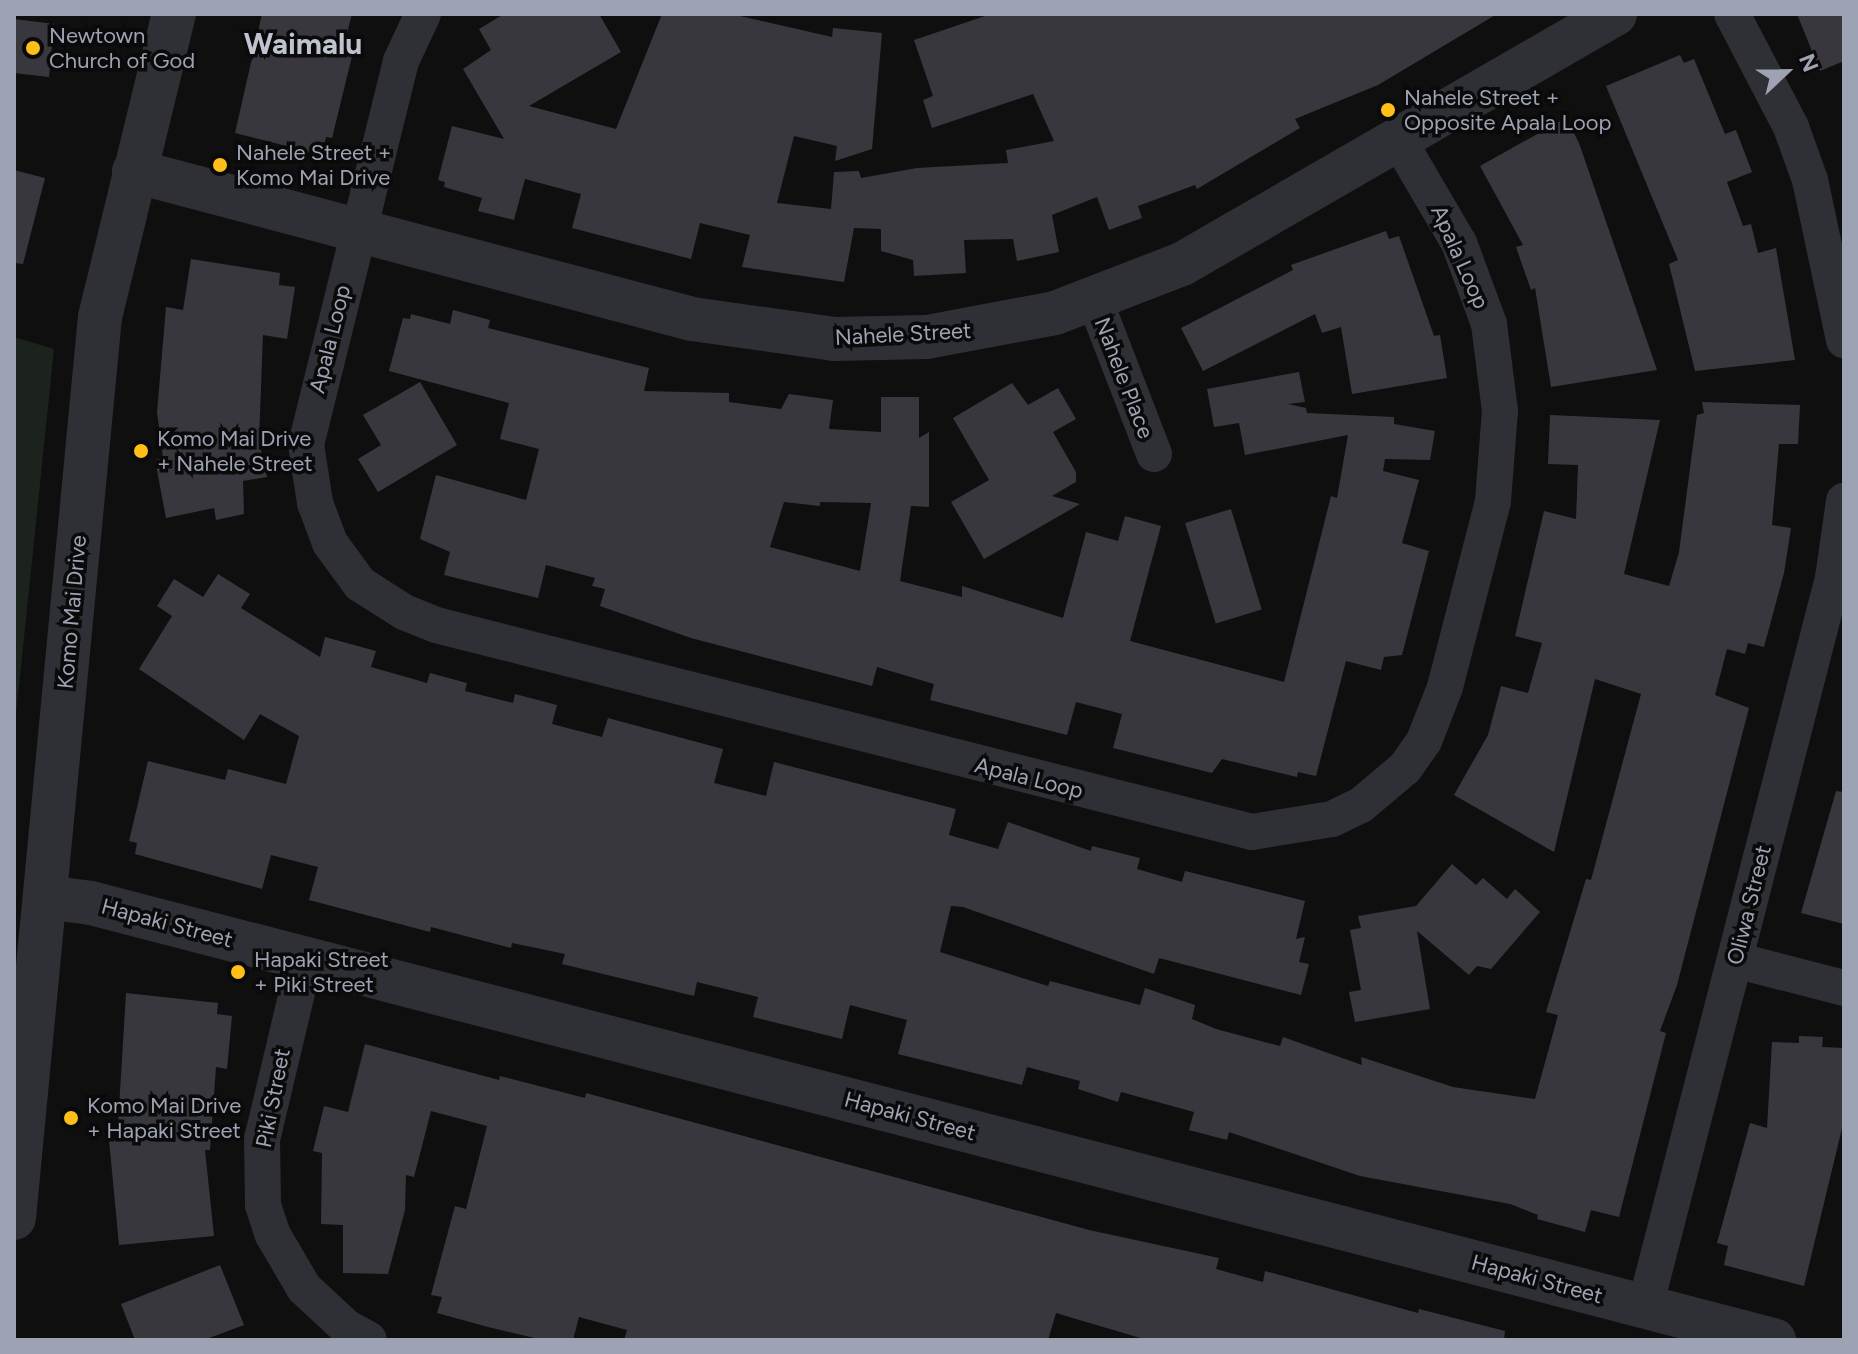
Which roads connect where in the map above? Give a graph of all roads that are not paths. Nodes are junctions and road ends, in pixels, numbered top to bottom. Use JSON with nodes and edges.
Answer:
{"nodes":[{"id":1,"x":174,"y":14,"type":"edge"},
{"id":2,"x":423,"y":14,"type":"edge"},
{"id":3,"x":1615,"y":14,"type":"edge"},
{"id":4,"x":1732,"y":14,"type":"edge"},
{"id":5,"x":1398,"y":139,"type":"junction"},
{"id":6,"x":134,"y":171,"type":"junction"},
{"id":7,"x":1834,"y":228,"type":"edge"},
{"id":8,"x":357,"y":233,"type":"junction"},
{"id":9,"x":1095,"y":301,"type":"junction"},
{"id":10,"x":1844,"y":340,"type":"edge"},
{"id":11,"x":1154,"y":454,"type":"dead end"},
{"id":12,"x":1844,"y":501,"type":"edge"},
{"id":13,"x":45,"y":897,"type":"junction"},
{"id":14,"x":305,"y":959,"type":"junction"},
{"id":15,"x":1735,"y":960,"type":"junction"},
{"id":16,"x":1844,"y":988,"type":"edge"},
{"id":17,"x":14,"y":1218,"type":"edge"},
{"id":18,"x":1645,"y":1307,"type":"junction"},
{"id":19,"x":369,"y":1340,"type":"edge"},
{"id":20,"x":1774,"y":1340,"type":"edge"}],
"edges":[{"from":1,"to":6,"type":"street","name":"Komo Mai Drive"},
{"from":2,"to":8,"type":"street","name":"Apala Loop"},
{"from":3,"to":5,"type":"street","name":"Nahele Street"},
{"from":4,"to":7,"type":"street"},
{"from":5,"to":8,"type":"street","name":"Apala Loop"},
{"from":5,"to":9,"type":"street","name":"Nahele Street"},
{"from":6,"to":8,"type":"street","name":"Nahele Street"},
{"from":6,"to":13,"type":"street","name":"Komo Mai Drive"},
{"from":7,"to":10,"type":"street"},
{"from":8,"to":9,"type":"street","name":"Nahele Street"},
{"from":9,"to":11,"type":"street","name":"Nahele Place"},
{"from":12,"to":15,"type":"street","name":"Oliwa Street"},
{"from":13,"to":14,"type":"street","name":"Hapaki Street"},
{"from":13,"to":17,"type":"street","name":"Komo Mai Drive"},
{"from":14,"to":18,"type":"street","name":"Hapaki Street"},
{"from":14,"to":19,"type":"street","name":"Piki Street"},
{"from":15,"to":16,"type":"street"},
{"from":15,"to":18,"type":"street","name":"Oliwa Street"},
{"from":18,"to":20,"type":"street","name":"Hapaki Street"}]}
